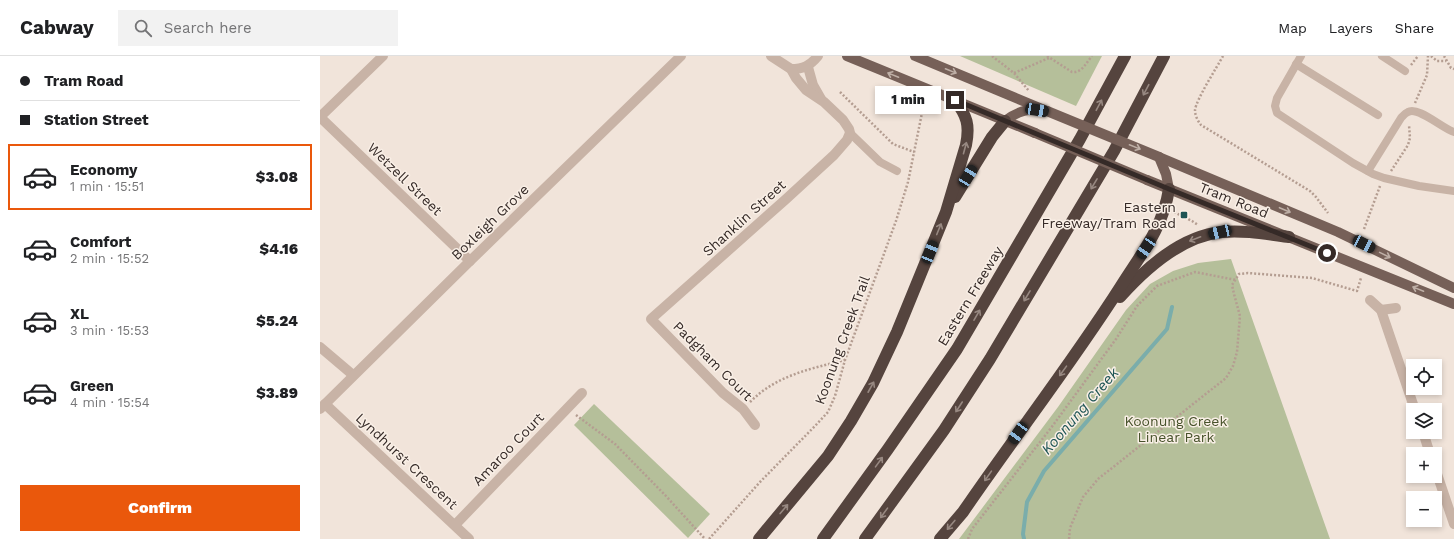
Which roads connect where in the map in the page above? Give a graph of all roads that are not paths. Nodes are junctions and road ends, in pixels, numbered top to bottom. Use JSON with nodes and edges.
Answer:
{"nodes":[{"id":1,"x":383,"y":56,"type":"edge"},
{"id":2,"x":681,"y":56,"type":"edge"},
{"id":3,"x":771,"y":56,"type":"edge"},
{"id":4,"x":818,"y":56,"type":"edge"},
{"id":5,"x":846,"y":56,"type":"edge"},
{"id":6,"x":915,"y":56,"type":"edge"},
{"id":7,"x":1125,"y":56,"type":"edge"},
{"id":8,"x":1164,"y":56,"type":"edge"},
{"id":9,"x":1301,"y":56,"type":"edge"},
{"id":10,"x":1382,"y":56,"type":"edge"},
{"id":11,"x":1296,"y":64,"type":"junction"},
{"id":12,"x":808,"y":66,"type":"junction"},
{"id":13,"x":790,"y":69,"type":"junction"},
{"id":14,"x":1405,"y":70,"type":"dead end"},
{"id":15,"x":955,"y":100,"type":"junction"},
{"id":16,"x":824,"y":102,"type":"junction"},
{"id":17,"x":1047,"y":111,"type":"junction"},
{"id":18,"x":1378,"y":115,"type":"dead end"},
{"id":19,"x":320,"y":117,"type":"edge"},
{"id":20,"x":1005,"y":121,"type":"junction"},
{"id":21,"x":1454,"y":132,"type":"edge"},
{"id":22,"x":850,"y":133,"type":"junction"},
{"id":23,"x":1159,"y":157,"type":"junction"},
{"id":24,"x":897,"y":171,"type":"dead end"},
{"id":25,"x":1368,"y":171,"type":"junction"},
{"id":26,"x":1169,"y":189,"type":"junction"},
{"id":27,"x":1454,"y":191,"type":"edge"},
{"id":28,"x":946,"y":212,"type":"junction"},
{"id":29,"x":1289,"y":237,"type":"junction"},
{"id":30,"x":470,"y":261,"type":"junction"},
{"id":31,"x":1454,"y":288,"type":"edge"},
{"id":32,"x":1370,"y":300,"type":"dead end"},
{"id":33,"x":1454,"y":304,"type":"edge"},
{"id":34,"x":1396,"y":308,"type":"dead end"},
{"id":35,"x":1381,"y":310,"type":"junction"},
{"id":36,"x":651,"y":319,"type":"joint"},
{"id":37,"x":1095,"y":326,"type":"junction"},
{"id":38,"x":320,"y":347,"type":"edge"},
{"id":39,"x":353,"y":375,"type":"junction"},
{"id":40,"x":582,"y":394,"type":"dead end"},
{"id":41,"x":1413,"y":403,"type":"edge"},
{"id":42,"x":322,"y":407,"type":"edge"},
{"id":43,"x":755,"y":425,"type":"dead end"},
{"id":44,"x":1440,"y":483,"type":"edge"},
{"id":45,"x":1454,"y":524,"type":"edge"},
{"id":46,"x":455,"y":525,"type":"junction"},
{"id":47,"x":469,"y":539,"type":"edge"},
{"id":48,"x":759,"y":539,"type":"edge"},
{"id":49,"x":823,"y":539,"type":"edge"},
{"id":50,"x":865,"y":539,"type":"edge"},
{"id":51,"x":940,"y":539,"type":"edge"}],
"edges":[{"from":1,"to":19,"type":"street"},
{"from":2,"to":30,"type":"street","name":"Boxleigh Grove"},
{"from":3,"to":13,"type":"street"},
{"from":4,"to":12,"type":"street"},
{"from":15,"to":5,"type":"main road","name":"Tram Road","one_way":true},
{"from":6,"to":17,"type":"main road","name":"Tram Road","one_way":true},
{"from":49,"to":7,"type":"highway","name":"Eastern Freeway","one_way":true},
{"from":8,"to":50,"type":"highway","one_way":true},
{"from":9,"to":11,"type":"lane"},
{"from":10,"to":14,"type":"lane"},
{"from":11,"to":18,"type":"lane"},
{"from":11,"to":25,"type":"lane"},
{"from":12,"to":13,"type":"street"},
{"from":12,"to":16,"type":"street"},
{"from":13,"to":16,"type":"street"},
{"from":15,"to":20,"type":"main road","name":"Tram Road"},
{"from":28,"to":15,"type":"highway","one_way":true},
{"from":16,"to":22,"type":"street"},
{"from":17,"to":20,"type":"main road"},
{"from":17,"to":23,"type":"main road","name":"Tram Road","one_way":true,"bridge":true},
{"from":19,"to":30,"type":"street","name":"Wetzell Street"},
{"from":20,"to":26,"type":"main road","name":"Tram Road","bridge":true},
{"from":20,"to":28,"type":"highway"},
{"from":21,"to":25,"type":"lane"},
{"from":22,"to":24,"type":"lane"},
{"from":22,"to":36,"type":"street","name":"Shanklin Street"},
{"from":23,"to":26,"type":"main road"},
{"from":23,"to":31,"type":"main road","name":"Tram Road","one_way":true},
{"from":25,"to":27,"type":"lane"},
{"from":26,"to":29,"type":"main road","name":"Tram Road"},
{"from":26,"to":37,"type":"highway"},
{"from":48,"to":28,"type":"highway","one_way":true},
{"from":33,"to":29,"type":"main road","name":"Tram Road","one_way":true},
{"from":29,"to":37,"type":"highway","one_way":true},
{"from":30,"to":39,"type":"street","name":"Boxleigh Grove"},
{"from":32,"to":35,"type":"street"},
{"from":34,"to":35,"type":"street"},
{"from":35,"to":41,"type":"street"},
{"from":36,"to":43,"type":"street","name":"Padgham Court"},
{"from":37,"to":51,"type":"highway","one_way":true},
{"from":38,"to":39,"type":"street"},
{"from":39,"to":42,"type":"street","name":"Boxleigh Grove"},
{"from":40,"to":46,"type":"street","name":"Amaroo Court"},
{"from":42,"to":46,"type":"street","name":"Lyndhurst Crescent"},
{"from":44,"to":45,"type":"street"},
{"from":46,"to":47,"type":"street","name":"Lyndhurst Crescent"}]}
